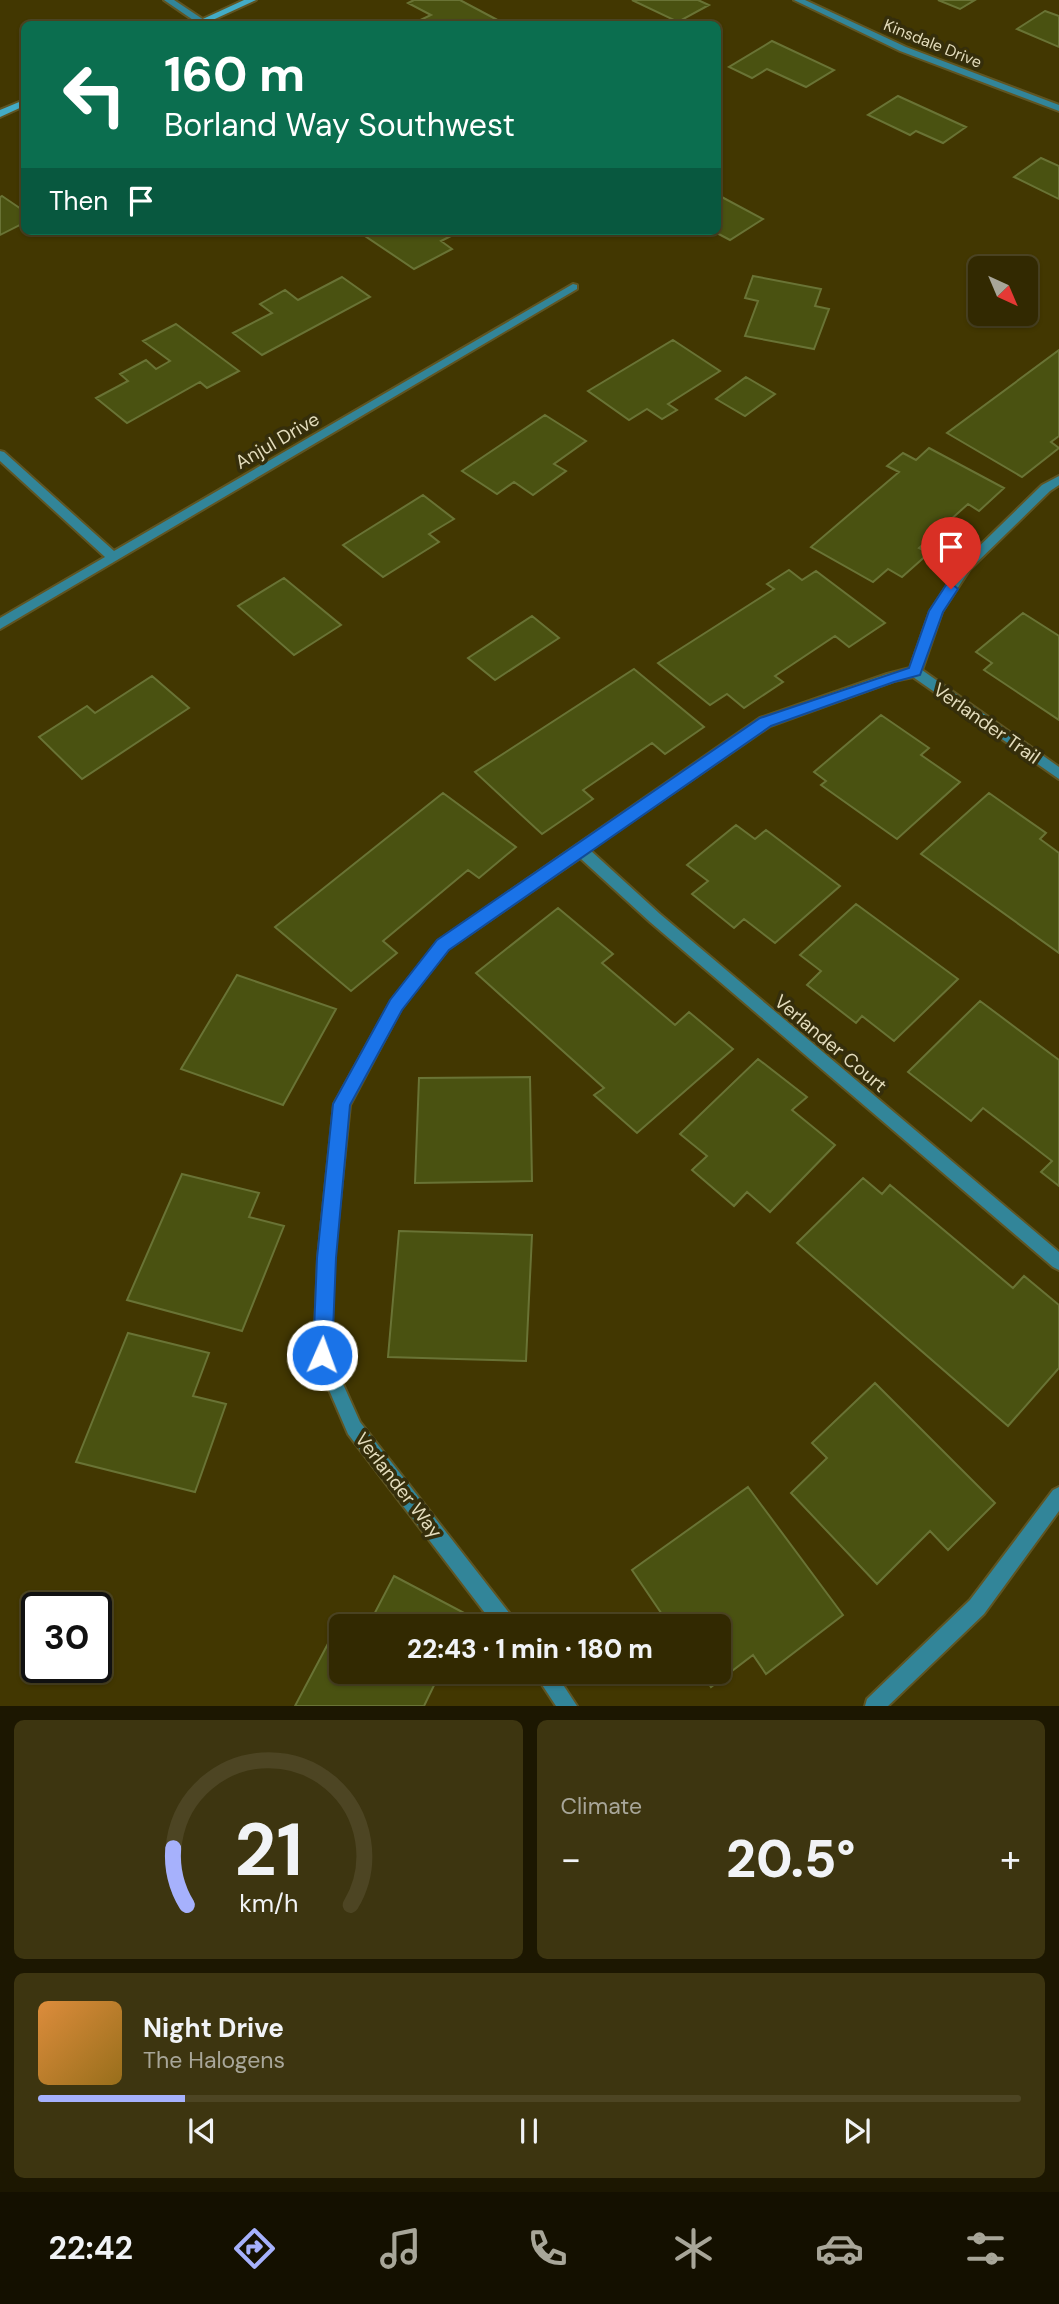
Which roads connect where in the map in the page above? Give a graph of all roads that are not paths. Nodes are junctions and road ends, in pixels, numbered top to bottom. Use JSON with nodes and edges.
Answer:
{"nodes":[{"id":1,"x":168,"y":0,"type":"edge"},
{"id":2,"x":252,"y":0,"type":"edge"},
{"id":3,"x":798,"y":0,"type":"edge"},
{"id":4,"x":197,"y":21,"type":"edge"},
{"id":5,"x":205,"y":21,"type":"edge"},
{"id":6,"x":21,"y":104,"type":"edge"},
{"id":7,"x":1059,"y":108,"type":"edge"},
{"id":8,"x":0,"y":114,"type":"edge"},
{"id":9,"x":573,"y":287,"type":"dead end"},
{"id":10,"x":0,"y":455,"type":"edge"},
{"id":11,"x":1059,"y":480,"type":"edge"},
{"id":12,"x":1053,"y":489,"type":"edge"},
{"id":13,"x":113,"y":557,"type":"junction"},
{"id":14,"x":0,"y":624,"type":"edge"},
{"id":15,"x":915,"y":672,"type":"junction"},
{"id":16,"x":1059,"y":774,"type":"edge"},
{"id":17,"x":581,"y":850,"type":"junction"},
{"id":18,"x":1059,"y":1262,"type":"edge"},
{"id":19,"x":1059,"y":1496,"type":"edge"},
{"id":20,"x":498,"y":1614,"type":"edge"},
{"id":21,"x":552,"y":1684,"type":"edge"},
{"id":22,"x":568,"y":1706,"type":"edge"},
{"id":23,"x":874,"y":1706,"type":"edge"}],
"edges":[{"from":1,"to":4,"type":"street"},
{"from":2,"to":5,"type":"street"},
{"from":3,"to":7,"type":"street","name":"Kinsdale Drive"},
{"from":6,"to":8,"type":"street"},
{"from":9,"to":13,"type":"street","name":"Anjul Drive"},
{"from":10,"to":13,"type":"street"},
{"from":11,"to":12,"type":"street"},
{"from":12,"to":15,"type":"street"},
{"from":13,"to":14,"type":"street","name":"Anjul Drive"},
{"from":15,"to":16,"type":"street","name":"Verlander Trail"},
{"from":15,"to":17,"type":"street","name":"Verlander Way"},
{"from":17,"to":18,"type":"street","name":"Verlander Court"},
{"from":17,"to":20,"type":"street","name":"Verlander Way"},
{"from":19,"to":23,"type":"street"},
{"from":21,"to":22,"type":"street"}]}
